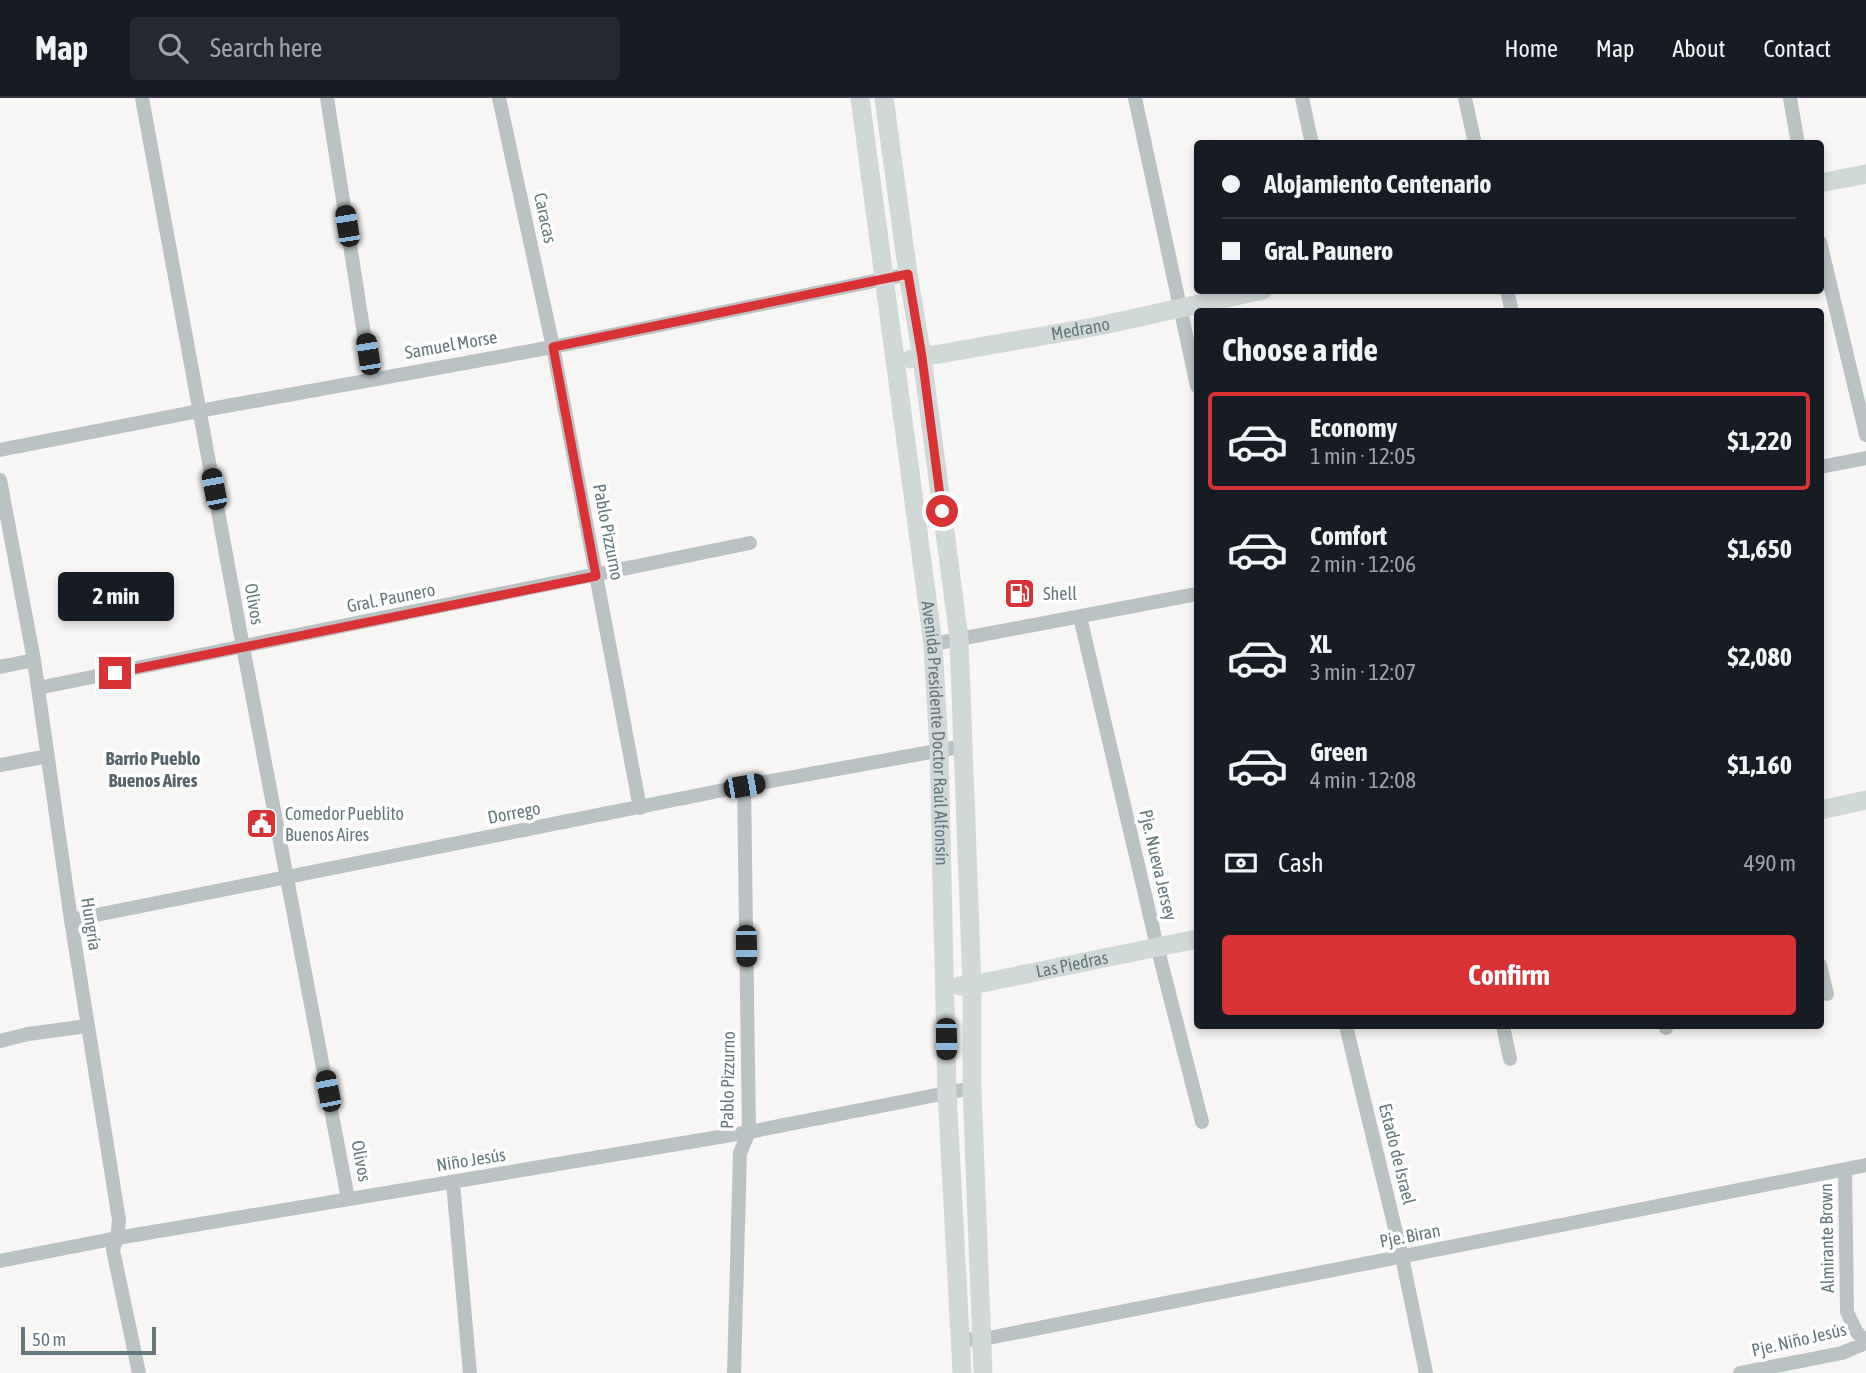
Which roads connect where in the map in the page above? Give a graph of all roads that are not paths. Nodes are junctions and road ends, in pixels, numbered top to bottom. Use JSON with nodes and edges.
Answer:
{"nodes":[{"id":1,"x":142,"y":98,"type":"edge"},
{"id":2,"x":327,"y":98,"type":"edge"},
{"id":3,"x":499,"y":98,"type":"edge"},
{"id":4,"x":860,"y":98,"type":"edge"},
{"id":5,"x":884,"y":98,"type":"edge"},
{"id":6,"x":1135,"y":98,"type":"edge"},
{"id":7,"x":1302,"y":98,"type":"edge"},
{"id":8,"x":1465,"y":98,"type":"edge"},
{"id":9,"x":1790,"y":98,"type":"edge"},
{"id":10,"x":1311,"y":140,"type":"edge"},
{"id":11,"x":1474,"y":140,"type":"edge"},
{"id":12,"x":1797,"y":140,"type":"edge"},
{"id":13,"x":1866,"y":174,"type":"edge"},
{"id":14,"x":1824,"y":182,"type":"edge"},
{"id":15,"x":1824,"y":259,"type":"edge"},
{"id":16,"x":908,"y":274,"type":"junction"},
{"id":17,"x":884,"y":279,"type":"junction"},
{"id":18,"x":1245,"y":294,"type":"edge"},
{"id":19,"x":1180,"y":308,"type":"junction"},
{"id":20,"x":553,"y":347,"type":"junction"},
{"id":21,"x":922,"y":357,"type":"junction"},
{"id":22,"x":896,"y":362,"type":"junction"},
{"id":23,"x":1194,"y":372,"type":"edge"},
{"id":24,"x":372,"y":379,"type":"junction"},
{"id":25,"x":199,"y":411,"type":"junction"},
{"id":26,"x":1866,"y":435,"type":"edge"},
{"id":27,"x":0,"y":450,"type":"edge"},
{"id":28,"x":1866,"y":458,"type":"edge"},
{"id":29,"x":1824,"y":466,"type":"edge"},
{"id":30,"x":0,"y":480,"type":"edge"},
{"id":31,"x":750,"y":543,"type":"dead end"},
{"id":32,"x":596,"y":576,"type":"junction"},
{"id":33,"x":1194,"y":595,"type":"edge"},
{"id":34,"x":1080,"y":617,"type":"junction"},
{"id":35,"x":959,"y":639,"type":"junction"},
{"id":36,"x":933,"y":644,"type":"junction"},
{"id":37,"x":243,"y":647,"type":"junction"},
{"id":38,"x":34,"y":660,"type":"junction"},
{"id":39,"x":0,"y":667,"type":"edge"},
{"id":40,"x":38,"y":688,"type":"junction"},
{"id":41,"x":964,"y":746,"type":"junction"},
{"id":42,"x":939,"y":751,"type":"junction"},
{"id":43,"x":48,"y":756,"type":"junction"},
{"id":44,"x":0,"y":765,"type":"edge"},
{"id":45,"x":744,"y":786,"type":"junction"},
{"id":46,"x":1866,"y":800,"type":"edge"},
{"id":47,"x":640,"y":808,"type":"junction"},
{"id":48,"x":1824,"y":809,"type":"edge"},
{"id":49,"x":286,"y":877,"type":"junction"},
{"id":50,"x":71,"y":920,"type":"junction"},
{"id":51,"x":1194,"y":940,"type":"edge"},
{"id":52,"x":1157,"y":946,"type":"junction"},
{"id":53,"x":1824,"y":982,"type":"edge"},
{"id":54,"x":972,"y":985,"type":"junction"},
{"id":55,"x":945,"y":986,"type":"junction"},
{"id":56,"x":1827,"y":994,"type":"dead end"},
{"id":57,"x":88,"y":1026,"type":"junction"},
{"id":58,"x":1347,"y":1029,"type":"edge"},
{"id":59,"x":1504,"y":1029,"type":"edge"},
{"id":60,"x":0,"y":1041,"type":"edge"},
{"id":61,"x":1510,"y":1059,"type":"dead end"},
{"id":62,"x":972,"y":1088,"type":"junction"},
{"id":63,"x":947,"y":1092,"type":"junction"},
{"id":64,"x":1202,"y":1122,"type":"dead end"},
{"id":65,"x":749,"y":1132,"type":"junction"},
{"id":66,"x":1866,"y":1166,"type":"edge"},
{"id":67,"x":1845,"y":1170,"type":"junction"},
{"id":68,"x":453,"y":1183,"type":"junction"},
{"id":69,"x":348,"y":1199,"type":"junction"},
{"id":70,"x":117,"y":1238,"type":"junction"},
{"id":71,"x":1402,"y":1258,"type":"junction"},
{"id":72,"x":0,"y":1261,"type":"edge"},
{"id":73,"x":984,"y":1339,"type":"junction"},
{"id":74,"x":961,"y":1340,"type":"junction"},
{"id":75,"x":1866,"y":1343,"type":"edge"},
{"id":76,"x":139,"y":1373,"type":"edge"},
{"id":77,"x":470,"y":1373,"type":"edge"},
{"id":78,"x":734,"y":1373,"type":"edge"},
{"id":79,"x":962,"y":1373,"type":"edge"},
{"id":80,"x":984,"y":1373,"type":"edge"},
{"id":81,"x":1426,"y":1373,"type":"edge"},
{"id":82,"x":1740,"y":1373,"type":"edge"}],
"edges":[{"from":1,"to":25,"type":"street","name":"Olivos"},
{"from":2,"to":24,"type":"street"},
{"from":3,"to":20,"type":"street","name":"Caracas"},
{"from":4,"to":17,"type":"main road","name":"Avenida Presidente Doctor Raúl Alfonsín"},
{"from":5,"to":16,"type":"main road"},
{"from":6,"to":19,"type":"street"},
{"from":7,"to":10,"type":"street"},
{"from":8,"to":11,"type":"street"},
{"from":9,"to":12,"type":"street"},
{"from":13,"to":14,"type":"main road"},
{"from":15,"to":26,"type":"street"},
{"from":16,"to":17,"type":"street","name":"Samuel Morse"},
{"from":16,"to":21,"type":"main road","name":"Avenida Presidente Doctor Raúl Alfonsín"},
{"from":17,"to":20,"type":"street","name":"Samuel Morse"},
{"from":17,"to":22,"type":"main road","name":"Avenida Presidente Doctor Raúl Alfonsín"},
{"from":18,"to":19,"type":"main road","name":"Medrano"},
{"from":19,"to":21,"type":"main road","name":"Medrano"},
{"from":19,"to":23,"type":"street"},
{"from":20,"to":24,"type":"street","name":"Samuel Morse"},
{"from":20,"to":32,"type":"street","name":"Pablo Pizzurno"},
{"from":21,"to":22,"type":"main road","name":"Medrano"},
{"from":21,"to":35,"type":"main road","name":"Avenida Presidente Doctor Raúl Alfonsín"},
{"from":22,"to":36,"type":"main road","name":"Avenida Presidente Doctor Raúl Alfonsín"},
{"from":24,"to":25,"type":"street","name":"Samuel Morse"},
{"from":25,"to":27,"type":"street","name":"Samuel Morse"},
{"from":25,"to":37,"type":"street","name":"Olivos"},
{"from":28,"to":29,"type":"street"},
{"from":30,"to":38,"type":"street","name":"Hungría"},
{"from":31,"to":32,"type":"street","name":"Gral. Paunero"},
{"from":32,"to":37,"type":"street","name":"Gral. Paunero"},
{"from":32,"to":47,"type":"street","name":"Pablo Pizzurno"},
{"from":33,"to":34,"type":"street"},
{"from":34,"to":35,"type":"street"},
{"from":34,"to":52,"type":"street","name":"Pje. Nueva Jersey"},
{"from":35,"to":36,"type":"street"},
{"from":35,"to":41,"type":"main road","name":"Avenida Presidente Doctor Raúl Alfonsín"},
{"from":36,"to":42,"type":"main road","name":"Avenida Presidente Doctor Raúl Alfonsín"},
{"from":37,"to":40,"type":"street","name":"Gral. Paunero"},
{"from":37,"to":49,"type":"street","name":"Olivos"},
{"from":38,"to":39,"type":"street"},
{"from":38,"to":40,"type":"street","name":"Hungría"},
{"from":40,"to":43,"type":"street","name":"Hungría"},
{"from":41,"to":42,"type":"street","name":"Dorrego"},
{"from":41,"to":54,"type":"main road","name":"Avenida Presidente Doctor Raúl Alfonsín"},
{"from":42,"to":45,"type":"street","name":"Dorrego"},
{"from":42,"to":55,"type":"main road","name":"Avenida Presidente Doctor Raúl Alfonsín"},
{"from":43,"to":44,"type":"street"},
{"from":43,"to":50,"type":"street","name":"Hungría"},
{"from":45,"to":47,"type":"street","name":"Dorrego"},
{"from":45,"to":65,"type":"street","name":"Pablo Pizzurno"},
{"from":46,"to":48,"type":"main road"},
{"from":47,"to":49,"type":"street","name":"Dorrego"},
{"from":49,"to":50,"type":"street","name":"Dorrego"},
{"from":49,"to":69,"type":"street","name":"Olivos"},
{"from":50,"to":57,"type":"street","name":"Hungría"},
{"from":51,"to":52,"type":"main road","name":"Las Piedras"},
{"from":52,"to":54,"type":"main road","name":"Las Piedras"},
{"from":52,"to":64,"type":"street","name":"Pje. Nueva Jersey"},
{"from":53,"to":56,"type":"street"},
{"from":54,"to":55,"type":"main road","name":"Las Piedras"},
{"from":54,"to":62,"type":"main road","name":"Avenida Presidente Doctor Raúl Alfonsín"},
{"from":55,"to":63,"type":"main road","name":"Avenida Presidente Doctor Raúl Alfonsín"},
{"from":57,"to":60,"type":"street"},
{"from":57,"to":70,"type":"street","name":"Hungría"},
{"from":58,"to":71,"type":"street","name":"Estado de Israel"},
{"from":59,"to":61,"type":"street"},
{"from":62,"to":63,"type":"street","name":"Niño Jesús"},
{"from":62,"to":73,"type":"main road","name":"Avenida Presidente Doctor Raúl Alfonsín"},
{"from":63,"to":65,"type":"street","name":"Niño Jesús"},
{"from":63,"to":74,"type":"main road","name":"Avenida Presidente Doctor Raúl Alfonsín"},
{"from":65,"to":68,"type":"street","name":"Niño Jesús"},
{"from":65,"to":78,"type":"street","name":"Pablo Pizzurno"},
{"from":66,"to":67,"type":"street","name":"Pje. Biran"},
{"from":67,"to":71,"type":"street","name":"Pje. Biran"},
{"from":67,"to":75,"type":"street","name":"Almirante Brown"},
{"from":68,"to":69,"type":"street","name":"Niño Jesús"},
{"from":68,"to":77,"type":"street"},
{"from":69,"to":70,"type":"street","name":"Niño Jesús"},
{"from":70,"to":72,"type":"street","name":"Niño Jesús"},
{"from":70,"to":76,"type":"street","name":"Hungría"},
{"from":71,"to":73,"type":"street","name":"Pje. Biran"},
{"from":71,"to":81,"type":"street","name":"Estado de Israel"},
{"from":73,"to":74,"type":"street","name":"Pje. Biran"},
{"from":73,"to":80,"type":"main road","name":"Avenida Presidente Doctor Raúl Alfonsín"},
{"from":74,"to":79,"type":"main road","name":"Avenida Presidente Doctor Raúl Alfonsín"},
{"from":75,"to":82,"type":"street","name":"Pje. Niño Jesús"}]}
